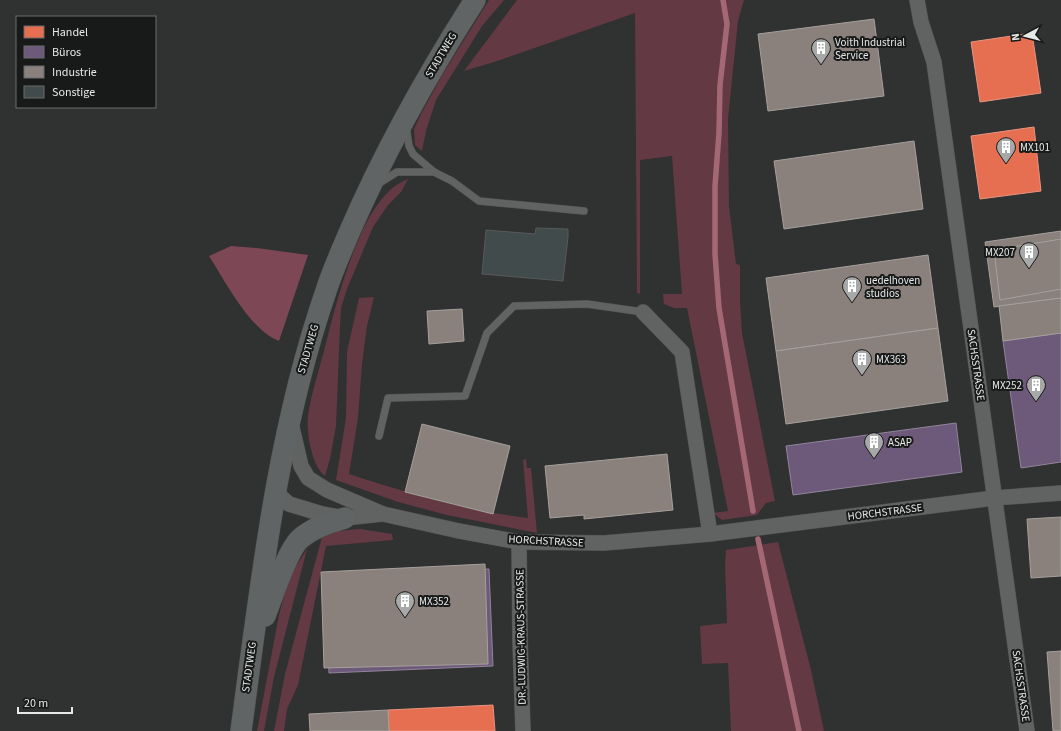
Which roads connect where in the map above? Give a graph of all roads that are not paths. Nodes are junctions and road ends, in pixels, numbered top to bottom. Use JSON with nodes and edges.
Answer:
{"nodes":[{"id":1,"x":475,"y":0,"type":"edge"},
{"id":2,"x":917,"y":0,"type":"edge"},
{"id":3,"x":405,"y":117,"type":"junction"},
{"id":4,"x":434,"y":172,"type":"junction"},
{"id":5,"x":365,"y":197,"type":"junction"},
{"id":6,"x":584,"y":211,"type":"dead end"},
{"id":7,"x":643,"y":312,"type":"joint"},
{"id":8,"x":290,"y":417,"type":"junction"},
{"id":9,"x":379,"y":436,"type":"dead end"},
{"id":10,"x":276,"y":486,"type":"junction"},
{"id":11,"x":1061,"y":494,"type":"edge"},
{"id":12,"x":994,"y":498,"type":"junction"},
{"id":13,"x":383,"y":514,"type":"junction"},
{"id":14,"x":345,"y":518,"type":"junction"},
{"id":15,"x":710,"y":534,"type":"junction"},
{"id":16,"x":519,"y":542,"type":"junction"},
{"id":17,"x":252,"y":650,"type":"junction"},
{"id":18,"x":241,"y":731,"type":"edge"},
{"id":19,"x":523,"y":731,"type":"edge"},
{"id":20,"x":1027,"y":731,"type":"edge"}],
"edges":[{"from":1,"to":3,"type":"main road","name":"STADTWEG"},
{"from":2,"to":12,"type":"street","name":"SACHSSTRASSE"},
{"from":3,"to":4,"type":"lane"},
{"from":3,"to":5,"type":"main road","name":"STADTWEG"},
{"from":4,"to":5,"type":"lane"},
{"from":4,"to":6,"type":"lane"},
{"from":5,"to":8,"type":"main road","name":"STADTWEG"},
{"from":7,"to":9,"type":"lane"},
{"from":7,"to":15,"type":"street"},
{"from":8,"to":10,"type":"main road","name":"STADTWEG"},
{"from":8,"to":13,"type":"street","name":"HORCHSTRASSE"},
{"from":10,"to":14,"type":"street","name":"HORCHSTRASSE"},
{"from":10,"to":17,"type":"main road","name":"STADTWEG"},
{"from":11,"to":12,"type":"street","name":"HORCHSTRASSE"},
{"from":12,"to":15,"type":"street","name":"HORCHSTRASSE"},
{"from":12,"to":20,"type":"street","name":"SACHSSTRASSE"},
{"from":13,"to":14,"type":"street","name":"HORCHSTRASSE"},
{"from":13,"to":16,"type":"street","name":"HORCHSTRASSE"},
{"from":14,"to":17,"type":"main road"},
{"from":15,"to":16,"type":"street","name":"HORCHSTRASSE"},
{"from":16,"to":19,"type":"street","name":"DR.-LUDWIG-KRAUS-STRASSE"},
{"from":17,"to":18,"type":"main road","name":"STADTWEG"}]}
